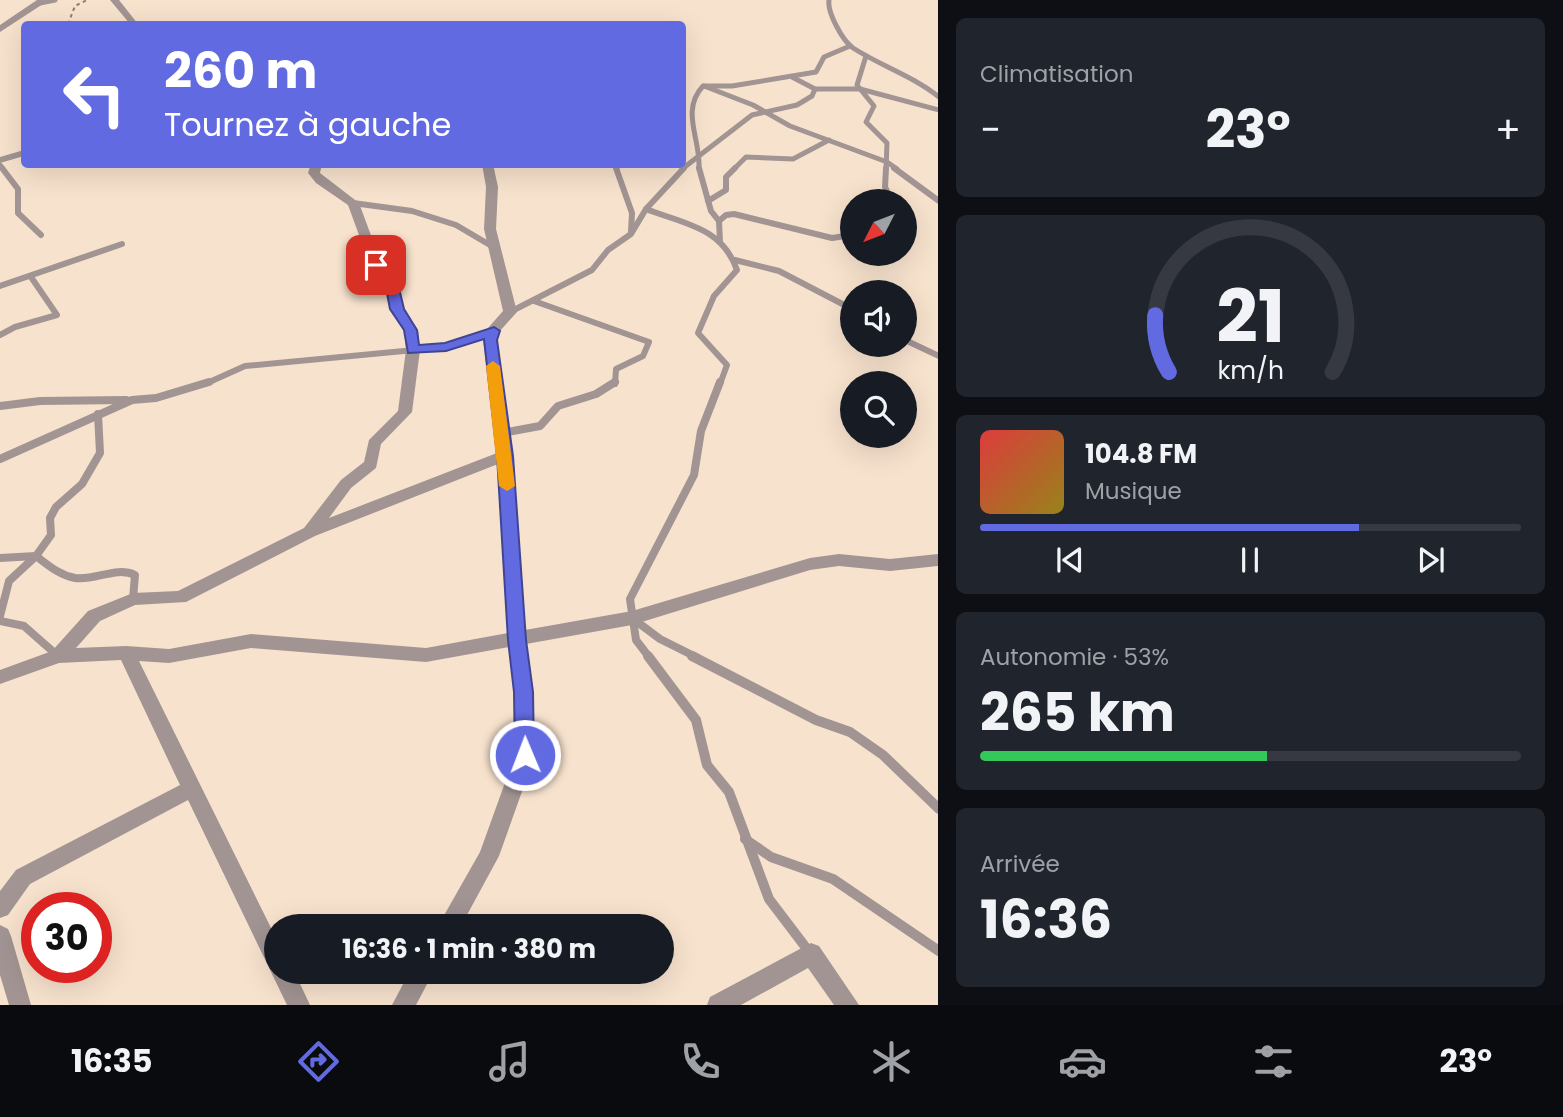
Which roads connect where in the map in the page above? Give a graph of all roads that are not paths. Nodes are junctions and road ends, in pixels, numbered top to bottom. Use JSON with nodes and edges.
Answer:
{"nodes":[{"id":1,"x":55,"y":0,"type":"edge"},
{"id":2,"x":114,"y":0,"type":"edge"},
{"id":3,"x":829,"y":0,"type":"edge"},
{"id":4,"x":42,"y":1,"type":"edge"},
{"id":5,"x":132,"y":21,"type":"edge"},
{"id":6,"x":0,"y":29,"type":"edge"},
{"id":7,"x":850,"y":47,"type":"junction"},
{"id":8,"x":866,"y":56,"type":"junction"},
{"id":9,"x":792,"y":77,"type":"junction"},
{"id":10,"x":703,"y":86,"type":"junction"},
{"id":11,"x":815,"y":89,"type":"junction"},
{"id":12,"x":860,"y":89,"type":"junction"},
{"id":13,"x":938,"y":97,"type":"edge"},
{"id":14,"x":938,"y":110,"type":"edge"},
{"id":15,"x":765,"y":111,"type":"junction"},
{"id":16,"x":686,"y":115,"type":"edge"},
{"id":17,"x":691,"y":115,"type":"junction"},
{"id":18,"x":829,"y":140,"type":"junction"},
{"id":19,"x":700,"y":153,"type":"junction"},
{"id":20,"x":21,"y":154,"type":"edge"},
{"id":21,"x":0,"y":162,"type":"edge"},
{"id":22,"x":887,"y":162,"type":"junction"},
{"id":23,"x":316,"y":168,"type":"edge"},
{"id":24,"x":488,"y":168,"type":"edge"},
{"id":25,"x":616,"y":168,"type":"edge"},
{"id":26,"x":686,"y":168,"type":"edge"},
{"id":27,"x":686,"y":168,"type":"edge"},
{"id":28,"x":886,"y":189,"type":"edge"},
{"id":29,"x":708,"y":201,"type":"junction"},
{"id":30,"x":938,"y":201,"type":"edge"},
{"id":31,"x":353,"y":202,"type":"junction"},
{"id":32,"x":646,"y":209,"type":"junction"},
{"id":33,"x":719,"y":221,"type":"junction"},
{"id":34,"x":631,"y":234,"type":"junction"},
{"id":35,"x":41,"y":235,"type":"dead end"},
{"id":36,"x":840,"y":237,"type":"edge"},
{"id":37,"x":720,"y":242,"type":"junction"},
{"id":38,"x":122,"y":244,"type":"dead end"},
{"id":39,"x":495,"y":248,"type":"junction"},
{"id":40,"x":735,"y":260,"type":"junction"},
{"id":41,"x":31,"y":278,"type":"junction"},
{"id":42,"x":0,"y":286,"type":"edge"},
{"id":43,"x":534,"y":300,"type":"junction"},
{"id":44,"x":840,"y":303,"type":"edge"},
{"id":45,"x":510,"y":312,"type":"junction"},
{"id":46,"x":494,"y":331,"type":"junction"},
{"id":47,"x":0,"y":335,"type":"edge"},
{"id":48,"x":917,"y":346,"type":"edge"},
{"id":49,"x":413,"y":350,"type":"junction"},
{"id":50,"x":938,"y":356,"type":"edge"},
{"id":51,"x":132,"y":400,"type":"junction"},
{"id":52,"x":0,"y":406,"type":"edge"},
{"id":53,"x":98,"y":414,"type":"junction"},
{"id":54,"x":502,"y":433,"type":"junction"},
{"id":55,"x":505,"y":456,"type":"junction"},
{"id":56,"x":0,"y":459,"type":"edge"},
{"id":57,"x":309,"y":532,"type":"junction"},
{"id":58,"x":36,"y":556,"type":"junction"},
{"id":59,"x":0,"y":558,"type":"edge"},
{"id":60,"x":938,"y":559,"type":"edge"},
{"id":61,"x":133,"y":599,"type":"junction"},
{"id":62,"x":632,"y":618,"type":"junction"},
{"id":63,"x":0,"y":619,"type":"edge"},
{"id":64,"x":517,"y":640,"type":"junction"},
{"id":65,"x":126,"y":653,"type":"junction"},
{"id":66,"x":58,"y":656,"type":"junction"},
{"id":67,"x":0,"y":677,"type":"edge"},
{"id":68,"x":191,"y":789,"type":"junction"},
{"id":69,"x":938,"y":809,"type":"edge"},
{"id":70,"x":744,"y":838,"type":"junction"},
{"id":71,"x":0,"y":908,"type":"edge"},
{"id":72,"x":456,"y":914,"type":"edge"},
{"id":73,"x":0,"y":936,"type":"edge"},
{"id":74,"x":264,"y":936,"type":"edge"},
{"id":75,"x":938,"y":951,"type":"edge"},
{"id":76,"x":811,"y":954,"type":"junction"},
{"id":77,"x":288,"y":984,"type":"edge"},
{"id":78,"x":415,"y":984,"type":"edge"},
{"id":79,"x":14,"y":1001,"type":"edge"},
{"id":80,"x":299,"y":1005,"type":"edge"},
{"id":81,"x":403,"y":1005,"type":"edge"},
{"id":82,"x":718,"y":1005,"type":"edge"},
{"id":83,"x":848,"y":1005,"type":"edge"}],
"edges":[{"from":1,"to":4,"type":"lane"},
{"from":2,"to":5,"type":"street"},
{"from":3,"to":7,"type":"lane"},
{"from":4,"to":6,"type":"street"},
{"from":7,"to":8,"type":"lane"},
{"from":7,"to":9,"type":"lane"},
{"from":8,"to":12,"type":"lane"},
{"from":8,"to":13,"type":"lane"},
{"from":9,"to":10,"type":"lane"},
{"from":9,"to":11,"type":"lane"},
{"from":10,"to":15,"type":"lane"},
{"from":10,"to":17,"type":"lane"},
{"from":11,"to":12,"type":"lane"},
{"from":11,"to":15,"type":"lane"},
{"from":12,"to":14,"type":"lane"},
{"from":12,"to":22,"type":"lane"},
{"from":15,"to":18,"type":"lane"},
{"from":15,"to":19,"type":"lane"},
{"from":16,"to":17,"type":"lane"},
{"from":17,"to":19,"type":"lane"},
{"from":18,"to":22,"type":"lane"},
{"from":18,"to":29,"type":"lane"},
{"from":19,"to":27,"type":"lane"},
{"from":19,"to":29,"type":"lane"},
{"from":20,"to":21,"type":"street"},
{"from":21,"to":35,"type":"lane"},
{"from":22,"to":28,"type":"lane"},
{"from":22,"to":30,"type":"lane"},
{"from":23,"to":31,"type":"street"},
{"from":24,"to":39,"type":"street"},
{"from":25,"to":34,"type":"lane"},
{"from":26,"to":32,"type":"lane"},
{"from":29,"to":33,"type":"lane"},
{"from":31,"to":39,"type":"lane"},
{"from":31,"to":49,"type":"street"},
{"from":32,"to":34,"type":"lane"},
{"from":32,"to":37,"type":"lane"},
{"from":33,"to":36,"type":"lane"},
{"from":33,"to":37,"type":"lane"},
{"from":34,"to":43,"type":"lane"},
{"from":37,"to":40,"type":"lane"},
{"from":38,"to":41,"type":"lane"},
{"from":39,"to":45,"type":"street"},
{"from":40,"to":44,"type":"lane"},
{"from":40,"to":62,"type":"lane"},
{"from":41,"to":42,"type":"lane"},
{"from":41,"to":47,"type":"lane"},
{"from":43,"to":45,"type":"lane"},
{"from":43,"to":54,"type":"lane"},
{"from":45,"to":46,"type":"street"},
{"from":46,"to":49,"type":"lane"},
{"from":46,"to":54,"type":"street"},
{"from":48,"to":50,"type":"lane"},
{"from":49,"to":51,"type":"lane"},
{"from":49,"to":57,"type":"street"},
{"from":51,"to":52,"type":"lane"},
{"from":51,"to":53,"type":"lane"},
{"from":53,"to":56,"type":"lane"},
{"from":53,"to":58,"type":"lane"},
{"from":54,"to":55,"type":"street"},
{"from":55,"to":57,"type":"street"},
{"from":55,"to":64,"type":"street"},
{"from":57,"to":61,"type":"street"},
{"from":58,"to":59,"type":"lane"},
{"from":58,"to":61,"type":"lane"},
{"from":58,"to":63,"type":"lane"},
{"from":60,"to":62,"type":"street"},
{"from":61,"to":66,"type":"street"},
{"from":62,"to":64,"type":"street"},
{"from":62,"to":69,"type":"lane"},
{"from":62,"to":70,"type":"lane"},
{"from":63,"to":66,"type":"lane"},
{"from":64,"to":65,"type":"street"},
{"from":64,"to":72,"type":"street"},
{"from":65,"to":66,"type":"street"},
{"from":65,"to":68,"type":"street"},
{"from":66,"to":67,"type":"street"},
{"from":68,"to":71,"type":"street"},
{"from":68,"to":74,"type":"street"},
{"from":70,"to":75,"type":"lane"},
{"from":70,"to":76,"type":"lane"},
{"from":73,"to":79,"type":"street"},
{"from":76,"to":82,"type":"street"},
{"from":76,"to":83,"type":"street"},
{"from":77,"to":80,"type":"street"},
{"from":78,"to":81,"type":"street"}]}
